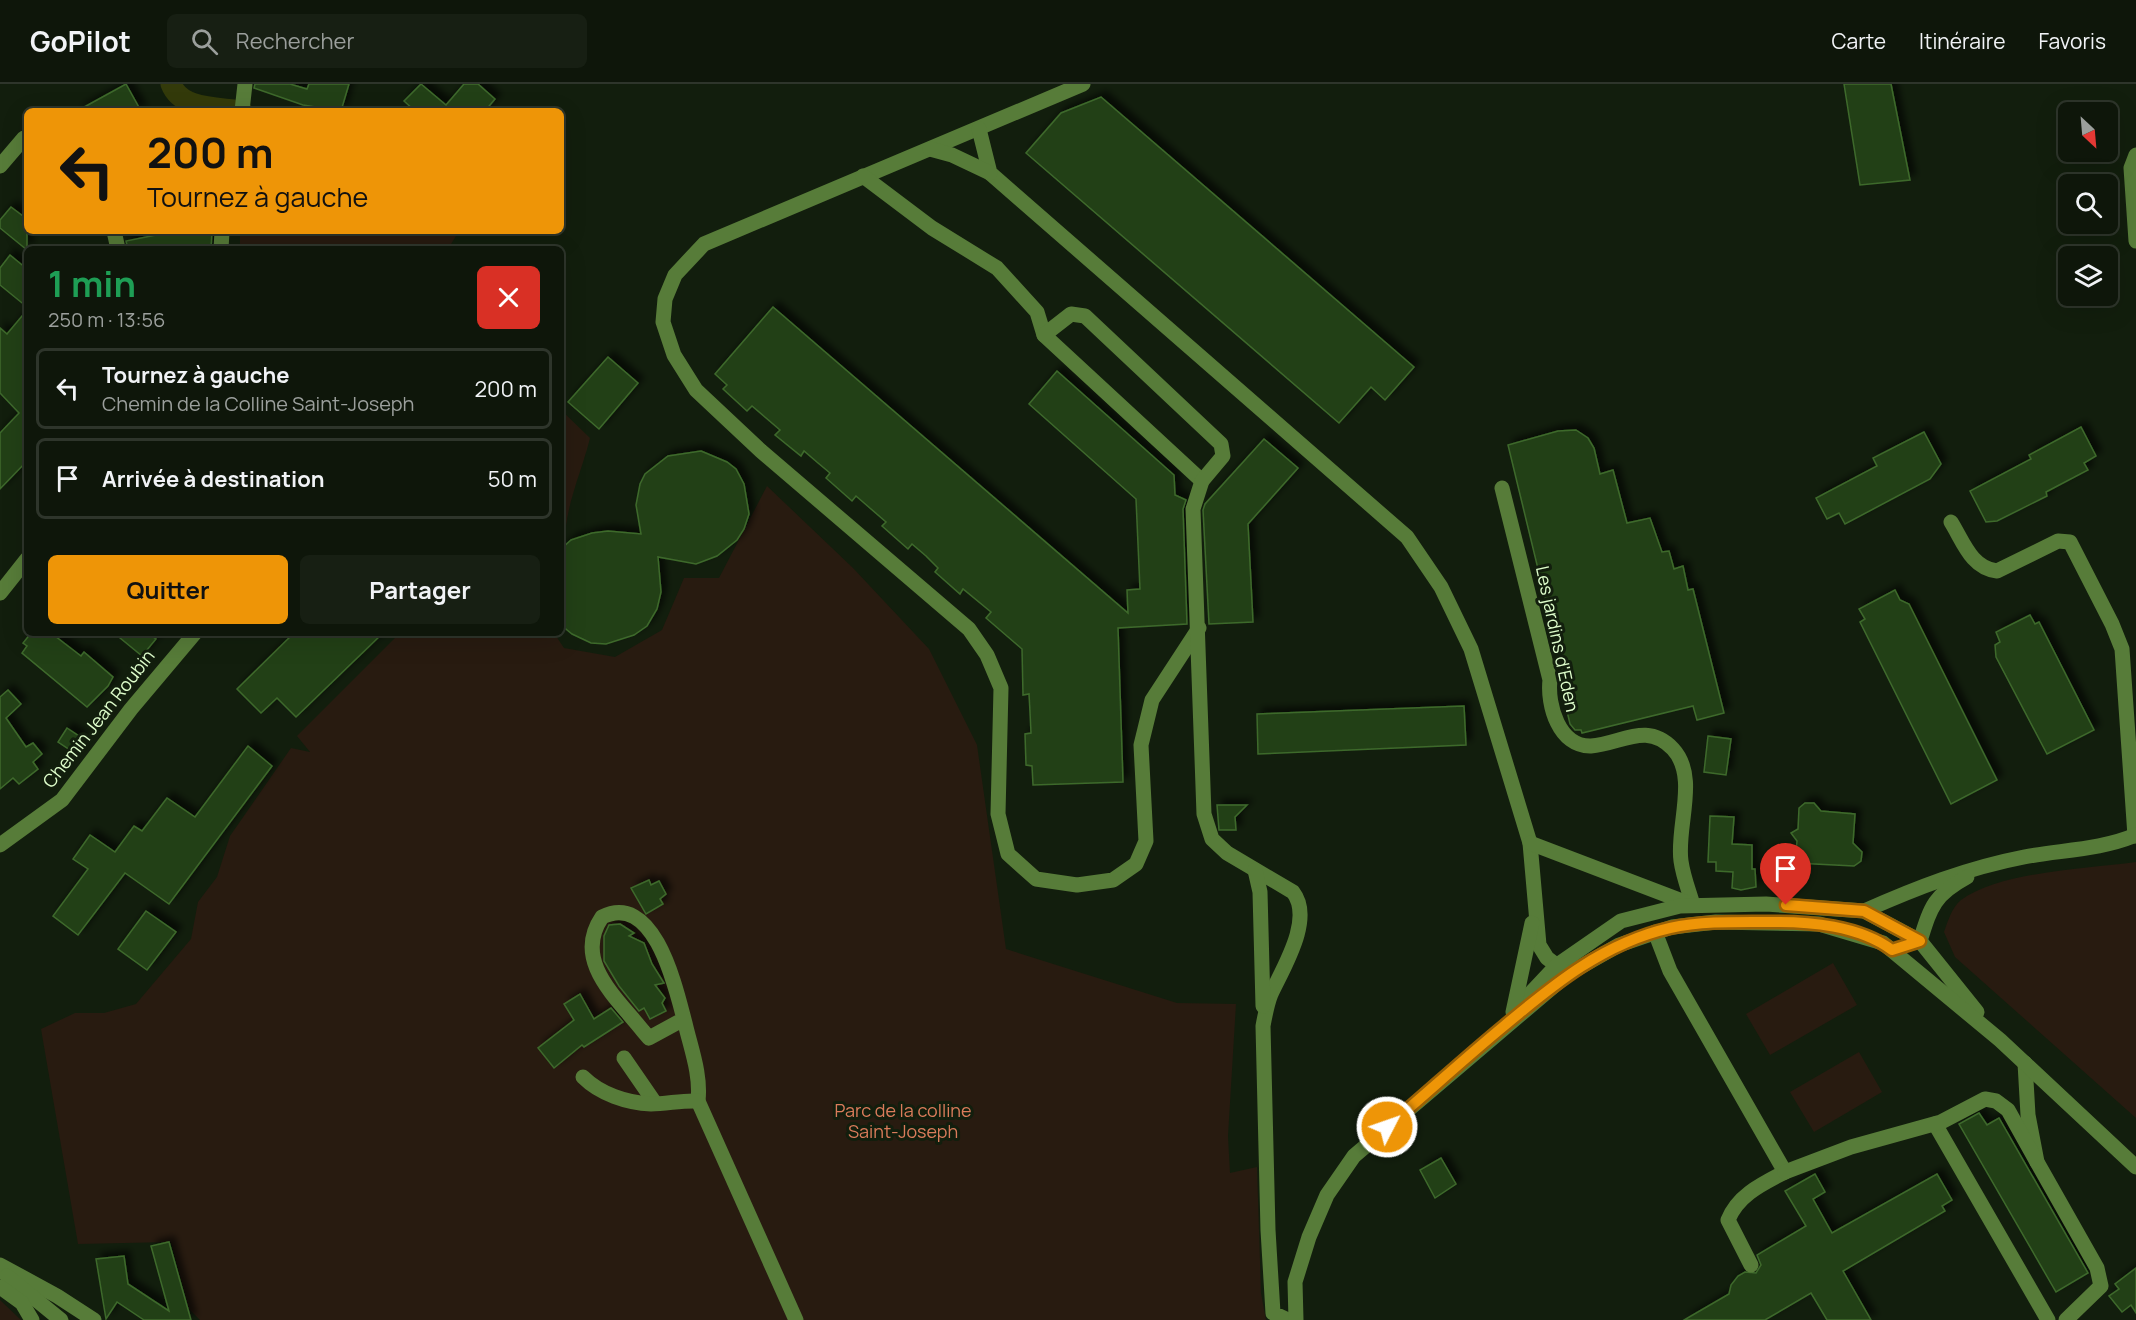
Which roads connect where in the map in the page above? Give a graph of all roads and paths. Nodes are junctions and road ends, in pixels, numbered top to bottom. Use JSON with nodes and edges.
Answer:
{"nodes":[{"id":1,"x":245,"y":84,"type":"edge"},
{"id":2,"x":1083,"y":84,"type":"edge"},
{"id":3,"x":242,"y":108,"type":"edge"},
{"id":4,"x":980,"y":129,"type":"junction"},
{"id":5,"x":24,"y":141,"type":"edge"},
{"id":6,"x":930,"y":149,"type":"junction"},
{"id":7,"x":2136,"y":155,"type":"edge"},
{"id":8,"x":0,"y":166,"type":"edge"},
{"id":9,"x":863,"y":176,"type":"junction"},
{"id":10,"x":993,"y":176,"type":"junction"},
{"id":11,"x":2136,"y":235,"type":"edge"},
{"id":12,"x":2136,"y":241,"type":"edge"},
{"id":13,"x":1044,"y":335,"type":"junction"},
{"id":14,"x":1202,"y":481,"type":"junction"},
{"id":15,"x":1502,"y":488,"type":"dead end"},
{"id":16,"x":1951,"y":522,"type":"dead end"},
{"id":17,"x":24,"y":563,"type":"edge"},
{"id":18,"x":0,"y":592,"type":"edge"},
{"id":19,"x":1199,"y":628,"type":"junction"},
{"id":20,"x":192,"y":636,"type":"edge"},
{"id":21,"x":2135,"y":836,"type":"edge"},
{"id":22,"x":1530,"y":843,"type":"junction"},
{"id":23,"x":0,"y":845,"type":"edge"},
{"id":24,"x":1988,"y":865,"type":"junction"},
{"id":25,"x":1255,"y":870,"type":"junction"},
{"id":26,"x":1648,"y":887,"type":"junction"},
{"id":27,"x":1693,"y":906,"type":"junction"},
{"id":28,"x":1535,"y":909,"type":"junction"},
{"id":29,"x":1654,"y":911,"type":"junction"},
{"id":30,"x":1864,"y":911,"type":"junction"},
{"id":31,"x":1655,"y":932,"type":"junction"},
{"id":32,"x":1632,"y":940,"type":"junction"},
{"id":33,"x":1920,"y":941,"type":"junction"},
{"id":34,"x":1888,"y":947,"type":"junction"},
{"id":35,"x":1562,"y":970,"type":"junction"},
{"id":36,"x":1513,"y":1012,"type":"junction"},
{"id":37,"x":684,"y":1019,"type":"junction"},
{"id":38,"x":1264,"y":1021,"type":"junction"},
{"id":39,"x":1498,"y":1032,"type":"junction"},
{"id":40,"x":2000,"y":1040,"type":"junction"},
{"id":41,"x":624,"y":1058,"type":"dead end"},
{"id":42,"x":2025,"y":1063,"type":"junction"},
{"id":43,"x":583,"y":1077,"type":"dead end"},
{"id":44,"x":698,"y":1101,"type":"junction"},
{"id":45,"x":655,"y":1103,"type":"junction"},
{"id":46,"x":1935,"y":1124,"type":"junction"},
{"id":47,"x":2037,"y":1162,"type":"junction"},
{"id":48,"x":2136,"y":1167,"type":"edge"},
{"id":49,"x":1785,"y":1172,"type":"junction"},
{"id":50,"x":0,"y":1265,"type":"edge"},
{"id":51,"x":1751,"y":1265,"type":"dead end"},
{"id":52,"x":0,"y":1270,"type":"edge"},
{"id":53,"x":0,"y":1287,"type":"edge"},
{"id":54,"x":91,"y":1319,"type":"edge"},
{"id":55,"x":32,"y":1320,"type":"edge"},
{"id":56,"x":61,"y":1320,"type":"edge"},
{"id":57,"x":796,"y":1320,"type":"edge"},
{"id":58,"x":1288,"y":1320,"type":"edge"},
{"id":59,"x":1296,"y":1320,"type":"edge"},
{"id":60,"x":2048,"y":1320,"type":"edge"},
{"id":61,"x":2066,"y":1320,"type":"edge"}],
"edges":[{"from":1,"to":3,"type":"street"},
{"from":2,"to":4,"type":"street"},
{"from":4,"to":6,"type":"street"},
{"from":4,"to":10,"type":"street"},
{"from":5,"to":8,"type":"street"},
{"from":6,"to":9,"type":"street"},
{"from":6,"to":10,"type":"street"},
{"from":7,"to":11,"type":"street"},
{"from":9,"to":13,"type":"street"},
{"from":9,"to":19,"type":"street"},
{"from":10,"to":22,"type":"street"},
{"from":11,"to":12,"type":"street"},
{"from":13,"to":14,"type":"street"},
{"from":13,"to":14,"type":"street"},
{"from":14,"to":19,"type":"street"},
{"from":15,"to":27,"type":"street","name":"Les jardins d'Eden"},
{"from":16,"to":21,"type":"street"},
{"from":17,"to":18,"type":"street"},
{"from":19,"to":25,"type":"street"},
{"from":20,"to":23,"type":"street","name":"Chemin Jean Roubin"},
{"from":21,"to":24,"type":"street"},
{"from":22,"to":26,"type":"street"},
{"from":22,"to":28,"type":"street"},
{"from":24,"to":30,"type":"street"},
{"from":24,"to":33,"type":"street"},
{"from":25,"to":38,"type":"street"},
{"from":25,"to":38,"type":"street"},
{"from":26,"to":27,"type":"street"},
{"from":26,"to":29,"type":"street"},
{"from":27,"to":29,"type":"street"},
{"from":27,"to":30,"type":"street"},
{"from":28,"to":35,"type":"street"},
{"from":28,"to":36,"type":"street"},
{"from":29,"to":32,"type":"street"},
{"from":29,"to":35,"type":"street"},
{"from":30,"to":33,"type":"street"},
{"from":30,"to":34,"type":"street"},
{"from":31,"to":32,"type":"street"},
{"from":31,"to":34,"type":"street"},
{"from":31,"to":49,"type":"street"},
{"from":32,"to":35,"type":"street"},
{"from":33,"to":34,"type":"street"},
{"from":33,"to":40,"type":"street"},
{"from":34,"to":40,"type":"street"},
{"from":35,"to":36,"type":"street"},
{"from":35,"to":39,"type":"street"},
{"from":36,"to":39,"type":"street"},
{"from":37,"to":37,"type":"street"},
{"from":37,"to":44,"type":"street"},
{"from":38,"to":58,"type":"street"},
{"from":39,"to":59,"type":"street"},
{"from":40,"to":42,"type":"street"},
{"from":41,"to":45,"type":"street"},
{"from":42,"to":47,"type":"street"},
{"from":42,"to":48,"type":"street"},
{"from":43,"to":45,"type":"street"},
{"from":44,"to":45,"type":"street"},
{"from":44,"to":57,"type":"street"},
{"from":46,"to":47,"type":"street"},
{"from":46,"to":49,"type":"street"},
{"from":46,"to":60,"type":"street"},
{"from":47,"to":61,"type":"street"},
{"from":49,"to":51,"type":"street"},
{"from":50,"to":54,"type":"street"},
{"from":52,"to":56,"type":"street"},
{"from":53,"to":55,"type":"street"}]}
